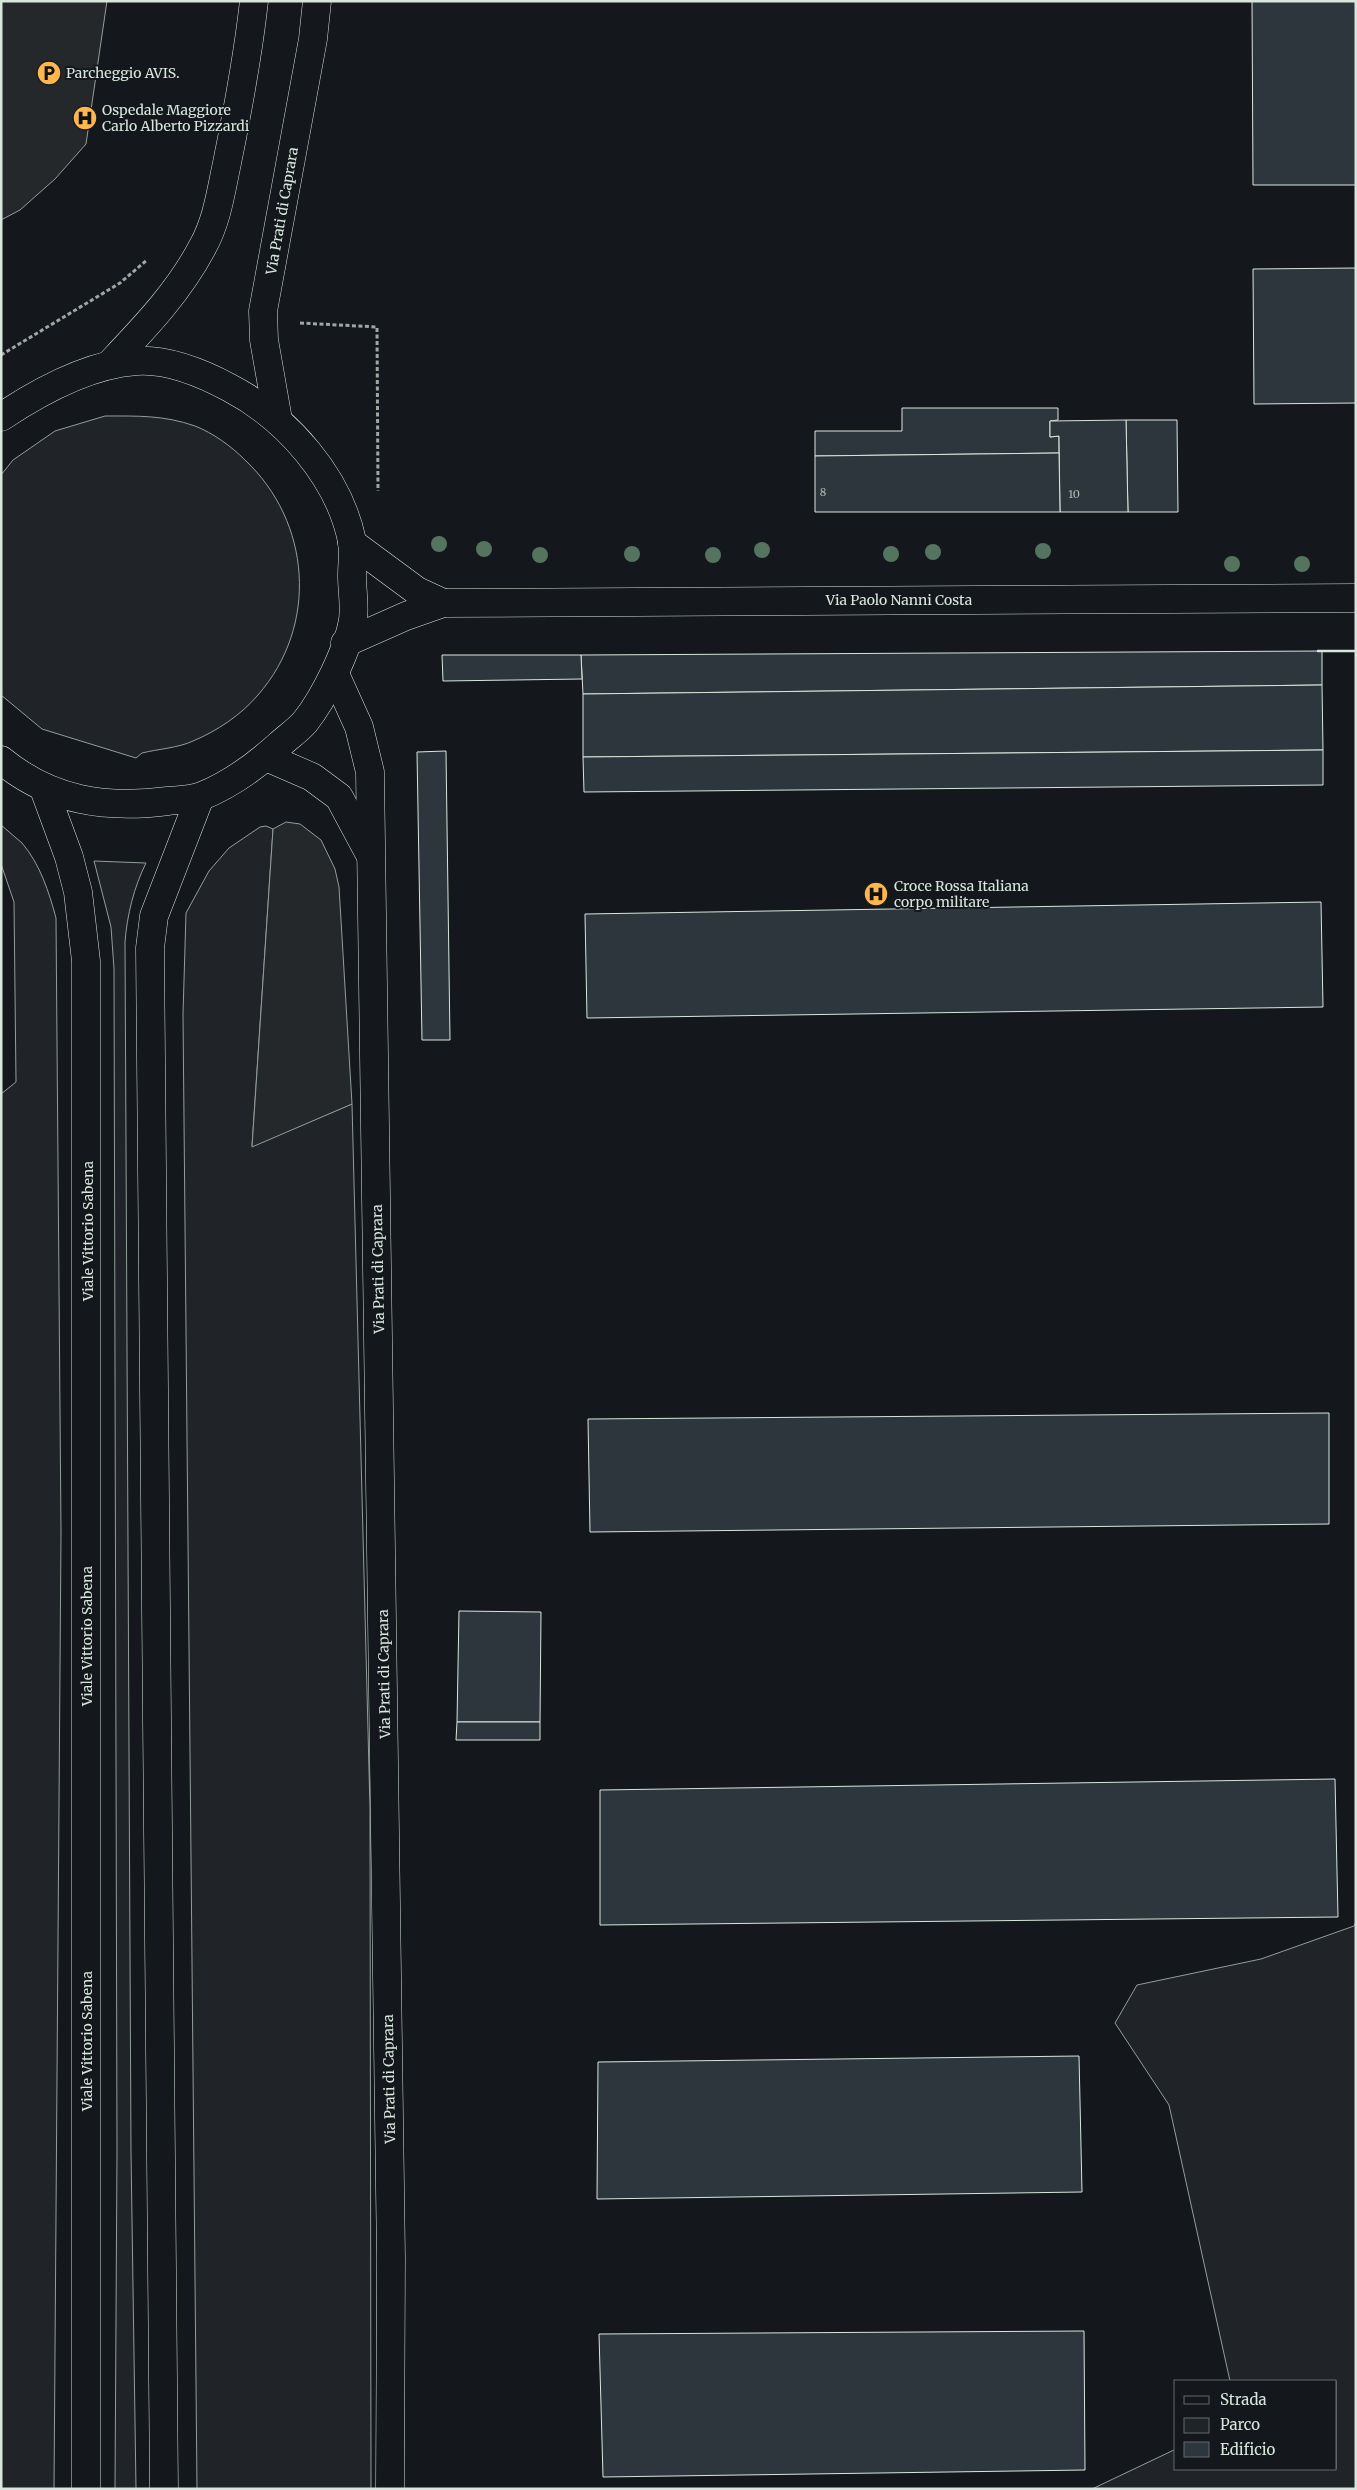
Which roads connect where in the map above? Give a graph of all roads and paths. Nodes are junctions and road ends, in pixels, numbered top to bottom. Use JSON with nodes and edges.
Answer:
{"nodes":[{"id":1,"x":254,"y":1,"type":"edge"},
{"id":2,"x":317,"y":1,"type":"edge"},
{"id":3,"x":185,"y":277,"type":"junction"},
{"id":4,"x":263,"y":311,"type":"junction"},
{"id":5,"x":1,"y":355,"type":"edge"},
{"id":6,"x":109,"y":366,"type":"junction"},
{"id":7,"x":1,"y":417,"type":"edge"},
{"id":8,"x":278,"y":420,"type":"junction"},
{"id":9,"x":378,"y":495,"type":"dead end"},
{"id":10,"x":352,"y":543,"type":"junction"},
{"id":11,"x":1356,"y":598,"type":"edge"},
{"id":12,"x":443,"y":603,"type":"junction"},
{"id":13,"x":345,"y":643,"type":"junction"},
{"id":14,"x":335,"y":674,"type":"junction"},
{"id":15,"x":266,"y":757,"type":"junction"},
{"id":16,"x":1,"y":760,"type":"edge"},
{"id":17,"x":44,"y":790,"type":"junction"},
{"id":18,"x":200,"y":797,"type":"junction"},
{"id":19,"x":372,"y":859,"type":"junction"},
{"id":20,"x":86,"y":2489,"type":"edge"},
{"id":21,"x":164,"y":2489,"type":"edge"},
{"id":22,"x":390,"y":2489,"type":"edge"}],
"edges":[{"from":1,"to":3,"type":"main road"},
{"from":2,"to":4,"type":"main road","name":"Via Prati di Caprara"},
{"from":3,"to":5,"type":"path"},
{"from":3,"to":6,"type":"main road"},
{"from":4,"to":8,"type":"main road","name":"Via Prati di Caprara"},
{"from":4,"to":9,"type":"path"},
{"from":6,"to":7,"type":"main road"},
{"from":6,"to":8,"type":"main road"},
{"from":8,"to":10,"type":"main road"},
{"from":10,"to":12,"type":"main road","name":"Via Paolo Nanni Costa"},
{"from":10,"to":13,"type":"main road"},
{"from":11,"to":12,"type":"main road","name":"Via Paolo Nanni Costa"},
{"from":12,"to":13,"type":"main road","name":"Via Paolo Nanni Costa"},
{"from":13,"to":14,"type":"main road"},
{"from":14,"to":15,"type":"main road"},
{"from":14,"to":19,"type":"main road","name":"Via Prati di Caprara"},
{"from":15,"to":18,"type":"main road"},
{"from":15,"to":19,"type":"main road","name":"Via Prati di Caprara"},
{"from":16,"to":17,"type":"main road"},
{"from":17,"to":18,"type":"main road"},
{"from":17,"to":20,"type":"main road","name":"Viale Vittorio Sabena"},
{"from":18,"to":21,"type":"main road"},
{"from":19,"to":22,"type":"main road","name":"Via Prati di Caprara"}]}
